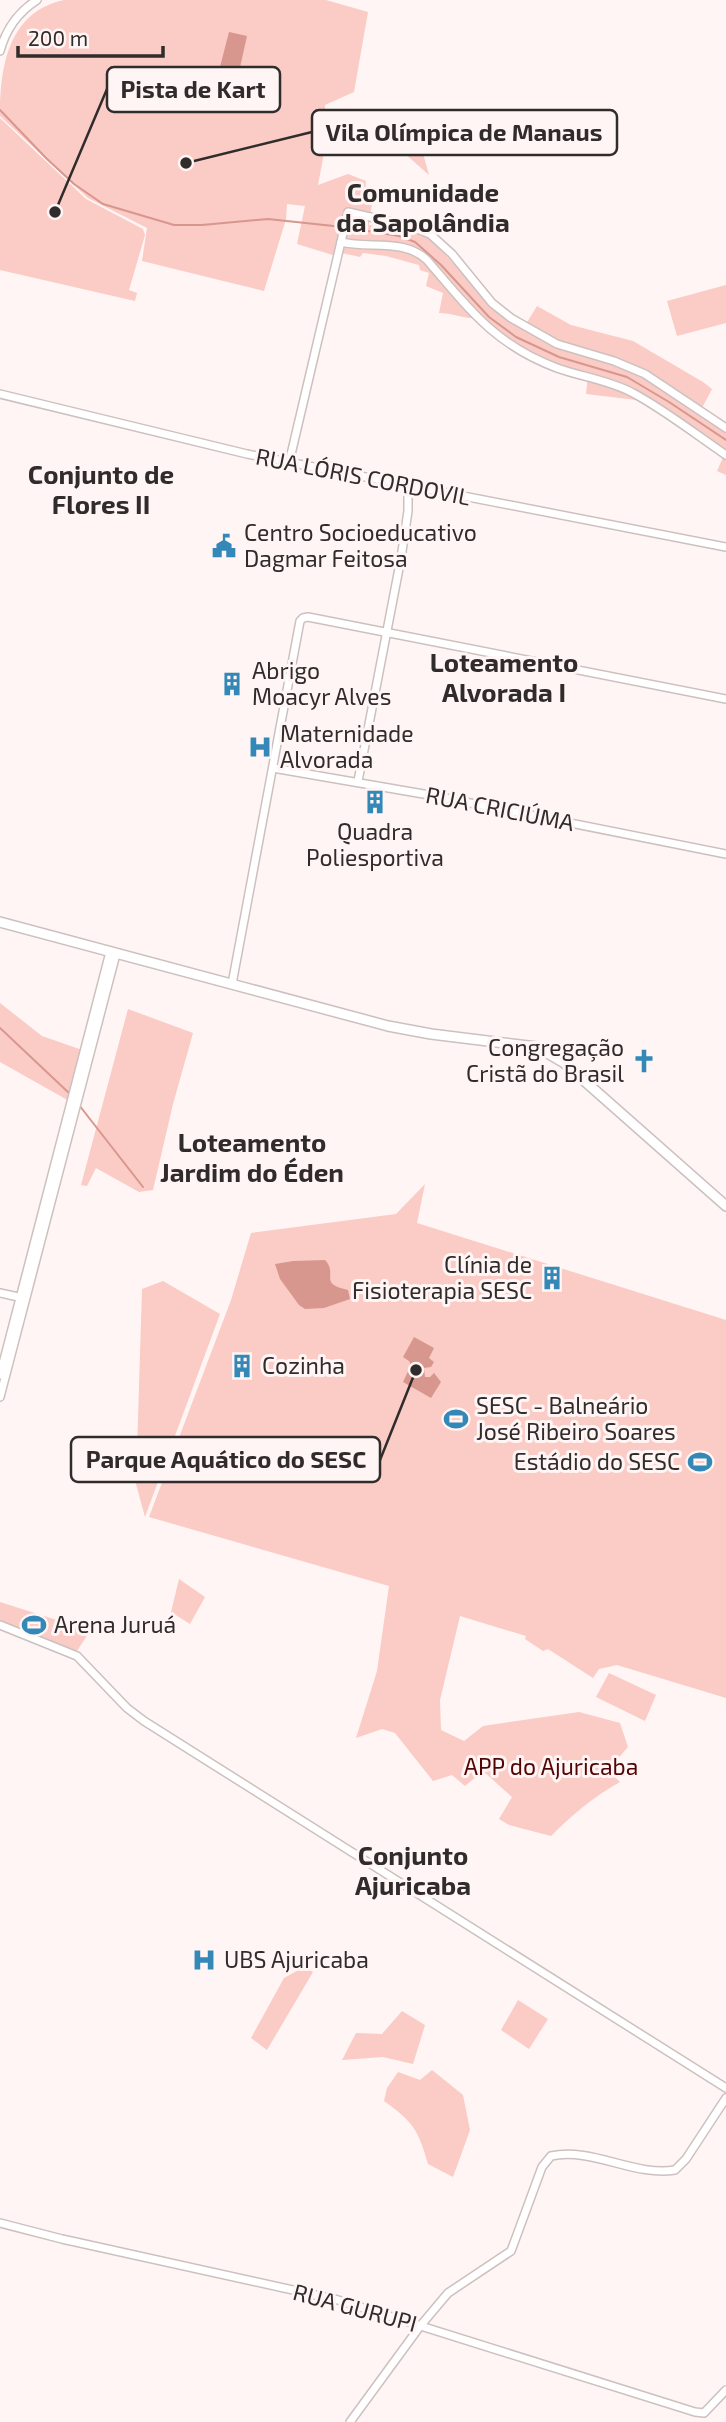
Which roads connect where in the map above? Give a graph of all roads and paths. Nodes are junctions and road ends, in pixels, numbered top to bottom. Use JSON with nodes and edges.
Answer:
{"nodes":[{"id":1,"x":37,"y":0,"type":"edge"},
{"id":2,"x":0,"y":51,"type":"edge"},
{"id":3,"x":342,"y":239,"type":"junction"},
{"id":4,"x":1,"y":394,"type":"edge"},
{"id":5,"x":726,"y":428,"type":"edge"},
{"id":6,"x":726,"y":455,"type":"edge"},
{"id":7,"x":289,"y":463,"type":"junction"},
{"id":8,"x":408,"y":487,"type":"junction"},
{"id":9,"x":726,"y":547,"type":"edge"},
{"id":10,"x":386,"y":632,"type":"junction"},
{"id":11,"x":726,"y":699,"type":"edge"},
{"id":12,"x":273,"y":768,"type":"junction"},
{"id":13,"x":358,"y":781,"type":"junction"},
{"id":14,"x":726,"y":854,"type":"edge"},
{"id":15,"x":0,"y":922,"type":"edge"},
{"id":16,"x":113,"y":953,"type":"junction"},
{"id":17,"x":232,"y":984,"type":"junction"},
{"id":18,"x":726,"y":1206,"type":"edge"},
{"id":19,"x":0,"y":1293,"type":"edge"},
{"id":20,"x":23,"y":1298,"type":"junction"},
{"id":21,"x":0,"y":1375,"type":"edge"},
{"id":22,"x":0,"y":1397,"type":"edge"},
{"id":23,"x":0,"y":1625,"type":"edge"},
{"id":24,"x":726,"y":2088,"type":"edge"},
{"id":25,"x":726,"y":2098,"type":"edge"},
{"id":26,"x":0,"y":2223,"type":"edge"},
{"id":27,"x":421,"y":2325,"type":"junction"},
{"id":28,"x":726,"y":2390,"type":"edge"},
{"id":29,"x":350,"y":2422,"type":"edge"}],
"edges":[{"from":1,"to":2,"type":"street"},
{"from":3,"to":5,"type":"street"},
{"from":3,"to":6,"type":"street"},
{"from":3,"to":7,"type":"street"},
{"from":4,"to":7,"type":"street","name":"RUA LÓRIS CORDOVIL"},
{"from":7,"to":8,"type":"street","name":"RUA LÓRIS CORDOVIL"},
{"from":8,"to":9,"type":"street","name":"RUA LÓRIS CORDOVIL"},
{"from":8,"to":10,"type":"street"},
{"from":10,"to":11,"type":"street"},
{"from":10,"to":12,"type":"street"},
{"from":10,"to":13,"type":"street"},
{"from":12,"to":13,"type":"street","name":"RUA CRICIÚMA"},
{"from":12,"to":17,"type":"street"},
{"from":13,"to":14,"type":"street","name":"RUA CRICIÚMA"},
{"from":15,"to":16,"type":"main road"},
{"from":16,"to":17,"type":"main road"},
{"from":16,"to":20,"type":"street"},
{"from":17,"to":18,"type":"main road"},
{"from":19,"to":20,"type":"street"},
{"from":20,"to":21,"type":"street"},
{"from":20,"to":22,"type":"street"},
{"from":23,"to":24,"type":"street"},
{"from":25,"to":27,"type":"street"},
{"from":26,"to":27,"type":"street","name":"RUA GURUPI"},
{"from":27,"to":28,"type":"street","name":"RUA GURUPI"},
{"from":27,"to":29,"type":"street"}]}
